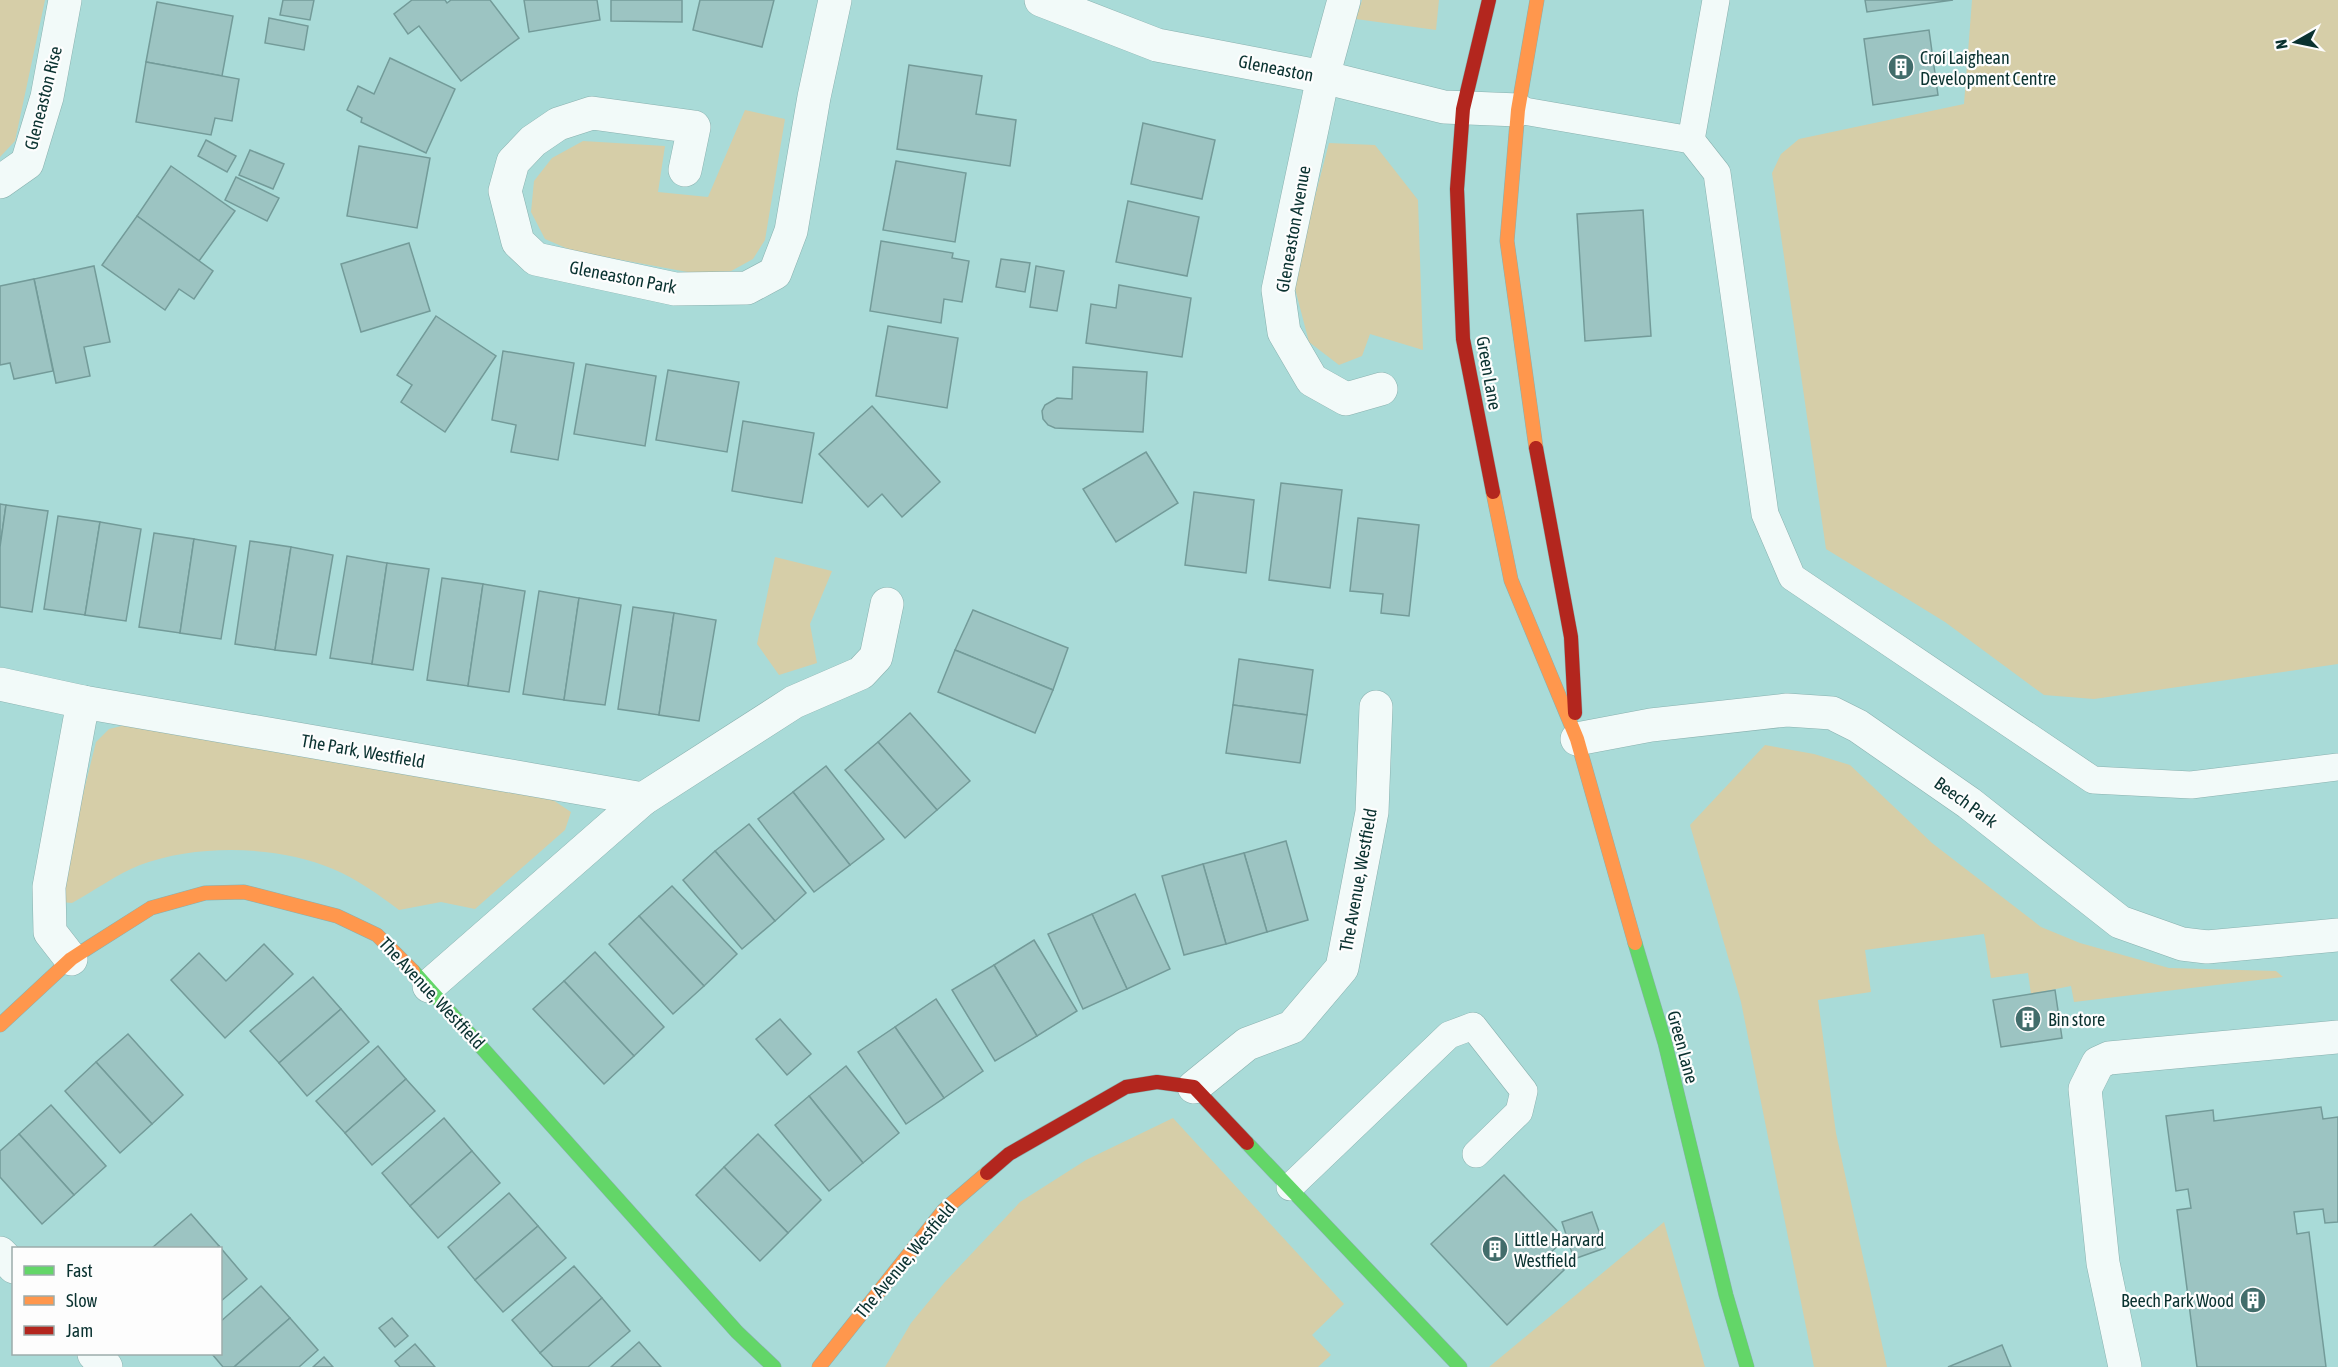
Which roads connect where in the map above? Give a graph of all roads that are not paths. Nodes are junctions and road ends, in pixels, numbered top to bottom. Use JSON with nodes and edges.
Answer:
{"nodes":[{"id":1,"x":65,"y":0,"type":"edge"},
{"id":2,"x":835,"y":0,"type":"edge"},
{"id":3,"x":1041,"y":0,"type":"edge"},
{"id":4,"x":1344,"y":0,"type":"edge"},
{"id":5,"x":1488,"y":0,"type":"edge"},
{"id":6,"x":1537,"y":0,"type":"edge"},
{"id":7,"x":1716,"y":0,"type":"edge"},
{"id":8,"x":1485,"y":74,"type":"dead end"},
{"id":9,"x":1323,"y":77,"type":"junction"},
{"id":10,"x":1463,"y":109,"type":"junction"},
{"id":11,"x":1518,"y":110,"type":"junction"},
{"id":12,"x":1691,"y":140,"type":"junction"},
{"id":13,"x":685,"y":170,"type":"dead end"},
{"id":14,"x":0,"y":182,"type":"edge"},
{"id":15,"x":1381,"y":389,"type":"dead end"},
{"id":16,"x":887,"y":604,"type":"dead end"},
{"id":17,"x":0,"y":684,"type":"edge"},
{"id":18,"x":83,"y":702,"type":"junction"},
{"id":19,"x":1376,"y":707,"type":"dead end"},
{"id":20,"x":1577,"y":739,"type":"junction"},
{"id":21,"x":2338,"y":767,"type":"edge"},
{"id":22,"x":643,"y":799,"type":"junction"},
{"id":23,"x":2338,"y":935,"type":"edge"},
{"id":24,"x":71,"y":959,"type":"junction"},
{"id":25,"x":429,"y":987,"type":"junction"},
{"id":26,"x":0,"y":1025,"type":"edge"},
{"id":27,"x":2338,"y":1037,"type":"edge"},
{"id":28,"x":1194,"y":1087,"type":"junction"},
{"id":29,"x":1476,"y":1154,"type":"dead end"},
{"id":30,"x":1290,"y":1187,"type":"junction"},
{"id":31,"x":0,"y":1252,"type":"edge"},
{"id":32,"x":12,"y":1265,"type":"edge"},
{"id":33,"x":96,"y":1355,"type":"edge"},
{"id":34,"x":106,"y":1367,"type":"edge"},
{"id":35,"x":774,"y":1367,"type":"edge"},
{"id":36,"x":819,"y":1367,"type":"edge"},
{"id":37,"x":1461,"y":1367,"type":"edge"},
{"id":38,"x":1747,"y":1367,"type":"edge"},
{"id":39,"x":2125,"y":1367,"type":"edge"}],
"edges":[{"from":1,"to":14,"type":"street","name":"Gleneaston Rise"},
{"from":2,"to":13,"type":"street","name":"Gleneaston Park"},
{"from":3,"to":9,"type":"street","name":"Gleneaston"},
{"from":4,"to":9,"type":"street","name":"Gleneaston Avenue"},
{"from":5,"to":10,"type":"street","name":"Green Lane"},
{"from":6,"to":11,"type":"street","name":"Green Lane"},
{"from":7,"to":12,"type":"lane"},
{"from":8,"to":10,"type":"street"},
{"from":9,"to":10,"type":"street","name":"Gleneaston"},
{"from":9,"to":15,"type":"street","name":"Gleneaston Avenue"},
{"from":10,"to":11,"type":"street","name":"Gleneaston"},
{"from":10,"to":20,"type":"street","name":"Green Lane"},
{"from":11,"to":12,"type":"lane"},
{"from":11,"to":20,"type":"street","name":"Green Lane"},
{"from":12,"to":21,"type":"lane"},
{"from":16,"to":22,"type":"street"},
{"from":17,"to":18,"type":"street","name":"The Park, Westfield"},
{"from":18,"to":22,"type":"street","name":"The Park, Westfield"},
{"from":18,"to":24,"type":"street"},
{"from":19,"to":28,"type":"street","name":"The Avenue, Westfield"},
{"from":20,"to":23,"type":"street","name":"Beech Park"},
{"from":20,"to":38,"type":"street","name":"Green Lane"},
{"from":22,"to":25,"type":"street"},
{"from":24,"to":25,"type":"street","name":"The Avenue, Westfield"},
{"from":24,"to":26,"type":"street","name":"The Avenue, Westfield"},
{"from":25,"to":35,"type":"street","name":"The Avenue, Westfield"},
{"from":27,"to":39,"type":"street"},
{"from":28,"to":30,"type":"street"},
{"from":28,"to":36,"type":"street","name":"The Avenue, Westfield"},
{"from":29,"to":30,"type":"lane"},
{"from":30,"to":37,"type":"street"},
{"from":31,"to":32,"type":"street"},
{"from":33,"to":34,"type":"street"}]}
